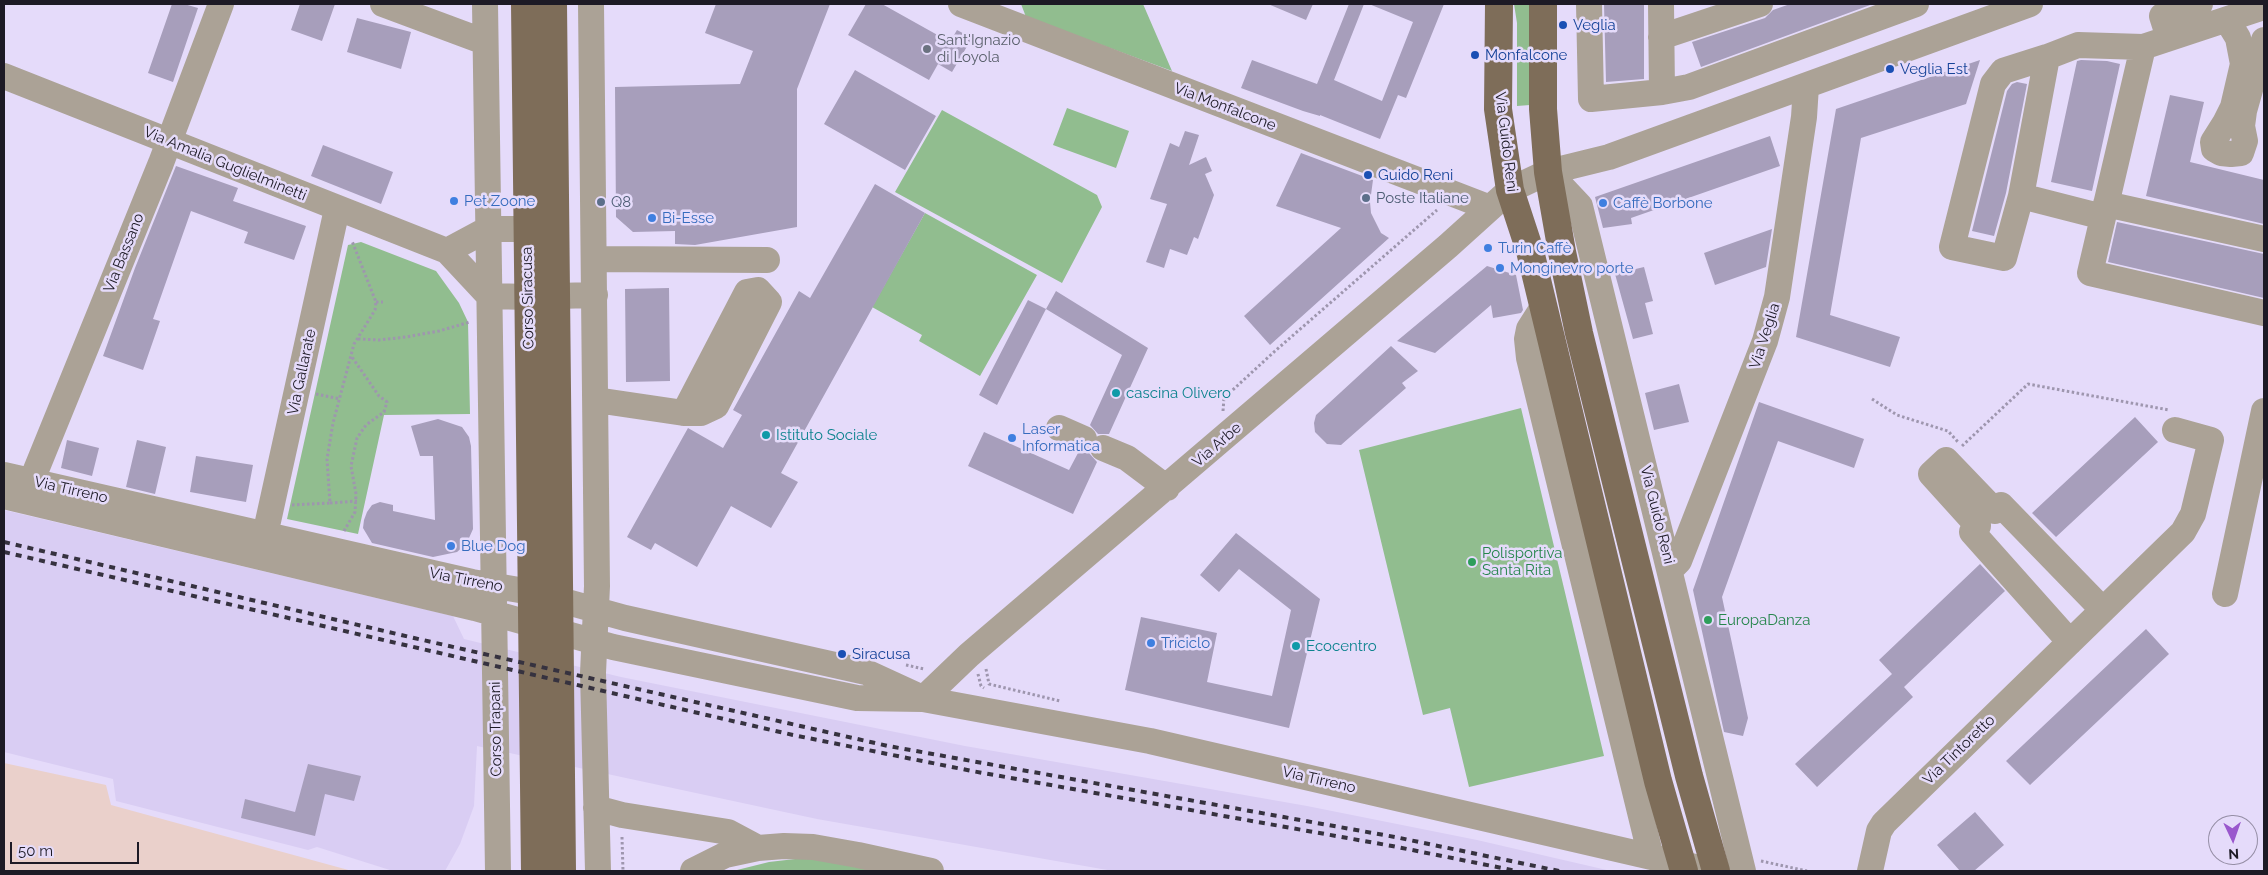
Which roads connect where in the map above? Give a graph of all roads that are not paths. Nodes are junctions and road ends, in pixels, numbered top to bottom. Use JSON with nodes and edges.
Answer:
{"nodes":[{"id":1,"x":221,"y":4,"type":"edge"},
{"id":2,"x":384,"y":4,"type":"edge"},
{"id":3,"x":485,"y":4,"type":"edge"},
{"id":4,"x":525,"y":4,"type":"edge"},
{"id":5,"x":553,"y":4,"type":"edge"},
{"id":6,"x":590,"y":4,"type":"edge"},
{"id":7,"x":962,"y":4,"type":"edge"},
{"id":8,"x":1499,"y":4,"type":"edge"},
{"id":9,"x":1543,"y":4,"type":"edge"},
{"id":10,"x":1589,"y":4,"type":"edge"},
{"id":11,"x":1661,"y":4,"type":"edge"},
{"id":12,"x":1760,"y":4,"type":"edge"},
{"id":13,"x":1916,"y":4,"type":"edge"},
{"id":14,"x":2030,"y":4,"type":"edge"},
{"id":15,"x":2200,"y":4,"type":"edge"},
{"id":16,"x":2264,"y":7,"type":"edge"},
{"id":17,"x":1001,"y":11,"type":"edge"},
{"id":18,"x":2227,"y":20,"type":"junction"},
{"id":19,"x":1661,"y":37,"type":"junction"},
{"id":20,"x":2169,"y":38,"type":"junction"},
{"id":21,"x":2264,"y":40,"type":"edge"},
{"id":22,"x":485,"y":42,"type":"junction"},
{"id":23,"x":2143,"y":47,"type":"junction"},
{"id":24,"x":2047,"y":57,"type":"junction"},
{"id":25,"x":4,"y":76,"type":"edge"},
{"id":26,"x":1806,"y":86,"type":"junction"},
{"id":27,"x":1662,"y":92,"type":"junction"},
{"id":28,"x":169,"y":142,"type":"junction"},
{"id":29,"x":1548,"y":172,"type":"junction"},
{"id":30,"x":1510,"y":190,"type":"junction"},
{"id":31,"x":2021,"y":196,"type":"junction"},
{"id":32,"x":1490,"y":208,"type":"junction"},
{"id":33,"x":337,"y":209,"type":"junction"},
{"id":34,"x":2105,"y":210,"type":"junction"},
{"id":35,"x":555,"y":228,"type":"junction"},
{"id":36,"x":594,"y":228,"type":"junction"},
{"id":37,"x":488,"y":229,"type":"junction"},
{"id":38,"x":528,"y":229,"type":"junction"},
{"id":39,"x":2264,"y":239,"type":"edge"},
{"id":40,"x":446,"y":251,"type":"junction"},
{"id":41,"x":595,"y":259,"type":"junction"},
{"id":42,"x":768,"y":260,"type":"dead end"},
{"id":43,"x":489,"y":296,"type":"junction"},
{"id":44,"x":556,"y":296,"type":"junction"},
{"id":45,"x":595,"y":296,"type":"junction"},
{"id":46,"x":528,"y":297,"type":"junction"},
{"id":47,"x":1543,"y":307,"type":"junction"},
{"id":48,"x":2264,"y":313,"type":"edge"},
{"id":49,"x":596,"y":400,"type":"junction"},
{"id":50,"x":2264,"y":410,"type":"edge"},
{"id":51,"x":684,"y":413,"type":"dead end"},
{"id":52,"x":1059,"y":428,"type":"dead end"},
{"id":53,"x":2175,"y":430,"type":"road end"},
{"id":54,"x":4,"y":475,"type":"edge"},
{"id":55,"x":1167,"y":488,"type":"junction"},
{"id":56,"x":21,"y":493,"type":"edge"},
{"id":57,"x":265,"y":535,"type":"junction"},
{"id":58,"x":1670,"y":570,"type":"junction"},
{"id":59,"x":492,"y":586,"type":"junction"},
{"id":60,"x":532,"y":592,"type":"junction"},
{"id":61,"x":2224,"y":594,"type":"dead end"},
{"id":62,"x":558,"y":600,"type":"junction"},
{"id":63,"x":597,"y":610,"type":"junction"},
{"id":64,"x":2103,"y":610,"type":"junction"},
{"id":65,"x":493,"y":623,"type":"junction"},
{"id":66,"x":532,"y":636,"type":"junction"},
{"id":67,"x":559,"y":642,"type":"junction"},
{"id":68,"x":2070,"y":642,"type":"junction"},
{"id":69,"x":594,"y":651,"type":"junction"},
{"id":70,"x":923,"y":699,"type":"junction"},
{"id":71,"x":596,"y":808,"type":"junction"},
{"id":72,"x":758,"y":848,"type":"junction"},
{"id":73,"x":1651,"y":857,"type":"junction"},
{"id":74,"x":498,"y":871,"type":"edge"},
{"id":75,"x":535,"y":871,"type":"edge"},
{"id":76,"x":562,"y":871,"type":"edge"},
{"id":77,"x":598,"y":871,"type":"edge"},
{"id":78,"x":693,"y":871,"type":"edge"},
{"id":79,"x":931,"y":871,"type":"edge"},
{"id":80,"x":1684,"y":871,"type":"edge"},
{"id":81,"x":1714,"y":871,"type":"edge"},
{"id":82,"x":1743,"y":871,"type":"edge"},
{"id":83,"x":1870,"y":871,"type":"edge"}],
"edges":[{"from":1,"to":28,"type":"street","name":"Via Bassano"},
{"from":2,"to":22,"type":"street"},
{"from":3,"to":22,"type":"street"},
{"from":4,"to":38,"type":"main road","name":"Corso Siracusa"},
{"from":5,"to":35,"type":"main road","name":"Corso Siracusa"},
{"from":6,"to":36,"type":"street"},
{"from":7,"to":17,"type":"street","name":"Via Monfalcone"},
{"from":8,"to":30,"type":"main road","name":"Via Guido Reni"},
{"from":9,"to":29,"type":"main road","name":"Via Guido Reni"},
{"from":10,"to":27,"type":"street"},
{"from":11,"to":19,"type":"street"},
{"from":12,"to":19,"type":"street"},
{"from":13,"to":27,"type":"street"},
{"from":14,"to":26,"type":"street"},
{"from":15,"to":20,"type":"street"},
{"from":16,"to":18,"type":"street"},
{"from":17,"to":32,"type":"street","name":"Via Monfalcone"},
{"from":18,"to":20,"type":"street"},
{"from":18,"to":21,"type":"street"},
{"from":19,"to":27,"type":"street"},
{"from":20,"to":23,"type":"street"},
{"from":22,"to":37,"type":"street"},
{"from":23,"to":24,"type":"street"},
{"from":23,"to":34,"type":"street"},
{"from":24,"to":31,"type":"street"},
{"from":24,"to":31,"type":"street"},
{"from":25,"to":28,"type":"street","name":"Via Amalia Guglielminetti"},
{"from":26,"to":29,"type":"street"},
{"from":26,"to":58,"type":"street","name":"Via Veglia"},
{"from":28,"to":33,"type":"street","name":"Via Amalia Guglielminetti"},
{"from":28,"to":56,"type":"street","name":"Via Bassano"},
{"from":29,"to":30,"type":"street"},
{"from":29,"to":58,"type":"street","name":"Via Guido Reni"},
{"from":29,"to":81,"type":"main road","name":"Via Guido Reni"},
{"from":30,"to":32,"type":"street","name":"Via Arbe"},
{"from":30,"to":47,"type":"main road","name":"Via Guido Reni"},
{"from":31,"to":34,"type":"street"},
{"from":32,"to":55,"type":"street","name":"Via Arbe"},
{"from":33,"to":40,"type":"street","name":"Via Amalia Guglielminetti"},
{"from":33,"to":57,"type":"street","name":"Via Gallarate"},
{"from":34,"to":39,"type":"street"},
{"from":34,"to":48,"type":"street"},
{"from":35,"to":36,"type":"street"},
{"from":35,"to":44,"type":"main road","name":"Corso Siracusa"},
{"from":36,"to":41,"type":"street"},
{"from":37,"to":38,"type":"street"},
{"from":37,"to":40,"type":"street"},
{"from":37,"to":43,"type":"street"},
{"from":38,"to":46,"type":"main road","name":"Corso Siracusa"},
{"from":40,"to":43,"type":"street","name":"Via Amalia Guglielminetti"},
{"from":41,"to":42,"type":"street"},
{"from":41,"to":45,"type":"street"},
{"from":43,"to":46,"type":"street"},
{"from":43,"to":59,"type":"street"},
{"from":44,"to":45,"type":"street","name":"Corso Siracusa"},
{"from":44,"to":62,"type":"main road","name":"Corso Siracusa"},
{"from":45,"to":49,"type":"street"},
{"from":46,"to":60,"type":"main road","name":"Corso Siracusa"},
{"from":47,"to":73,"type":"street"},
{"from":47,"to":80,"type":"main road","name":"Via Guido Reni"},
{"from":49,"to":51,"type":"street"},
{"from":49,"to":63,"type":"street"},
{"from":50,"to":61,"type":"street"},
{"from":52,"to":55,"type":"street"},
{"from":53,"to":64,"type":"street","name":"Via Tintoretto"},
{"from":54,"to":56,"type":"street","name":"Via Tirreno"},
{"from":55,"to":70,"type":"street","name":"Via Arbe"},
{"from":56,"to":57,"type":"street","name":"Via Tirreno"},
{"from":56,"to":65,"type":"street","name":"Via Tirreno"},
{"from":57,"to":59,"type":"street","name":"Via Tirreno"},
{"from":58,"to":82,"type":"street","name":"Via Guido Reni"},
{"from":59,"to":60,"type":"street","name":"Via Tirreno"},
{"from":59,"to":65,"type":"street","name":"Corso Trapani"},
{"from":60,"to":62,"type":"street","name":"Via Tirreno"},
{"from":60,"to":66,"type":"main road"},
{"from":62,"to":63,"type":"street","name":"Via Tirreno"},
{"from":62,"to":67,"type":"main road"},
{"from":63,"to":69,"type":"street"},
{"from":63,"to":70,"type":"street","name":"Via Tirreno"},
{"from":64,"to":68,"type":"street","name":"Via Tintoretto"},
{"from":64,"to":68,"type":"street"},
{"from":65,"to":66,"type":"street","name":"Via Tirreno"},
{"from":65,"to":74,"type":"street","name":"Corso Trapani"},
{"from":66,"to":67,"type":"street","name":"Via Tirreno"},
{"from":66,"to":75,"type":"main road"},
{"from":67,"to":69,"type":"street","name":"Via Tirreno"},
{"from":67,"to":76,"type":"main road"},
{"from":68,"to":83,"type":"street","name":"Via Tintoretto"},
{"from":69,"to":70,"type":"street","name":"Via Tirreno"},
{"from":69,"to":71,"type":"street"},
{"from":70,"to":73,"type":"street","name":"Via Tirreno"},
{"from":71,"to":72,"type":"street"},
{"from":71,"to":77,"type":"street"},
{"from":72,"to":78,"type":"street"},
{"from":72,"to":79,"type":"street"},
{"from":73,"to":81,"type":"street","name":"Via Tirreno"}]}
